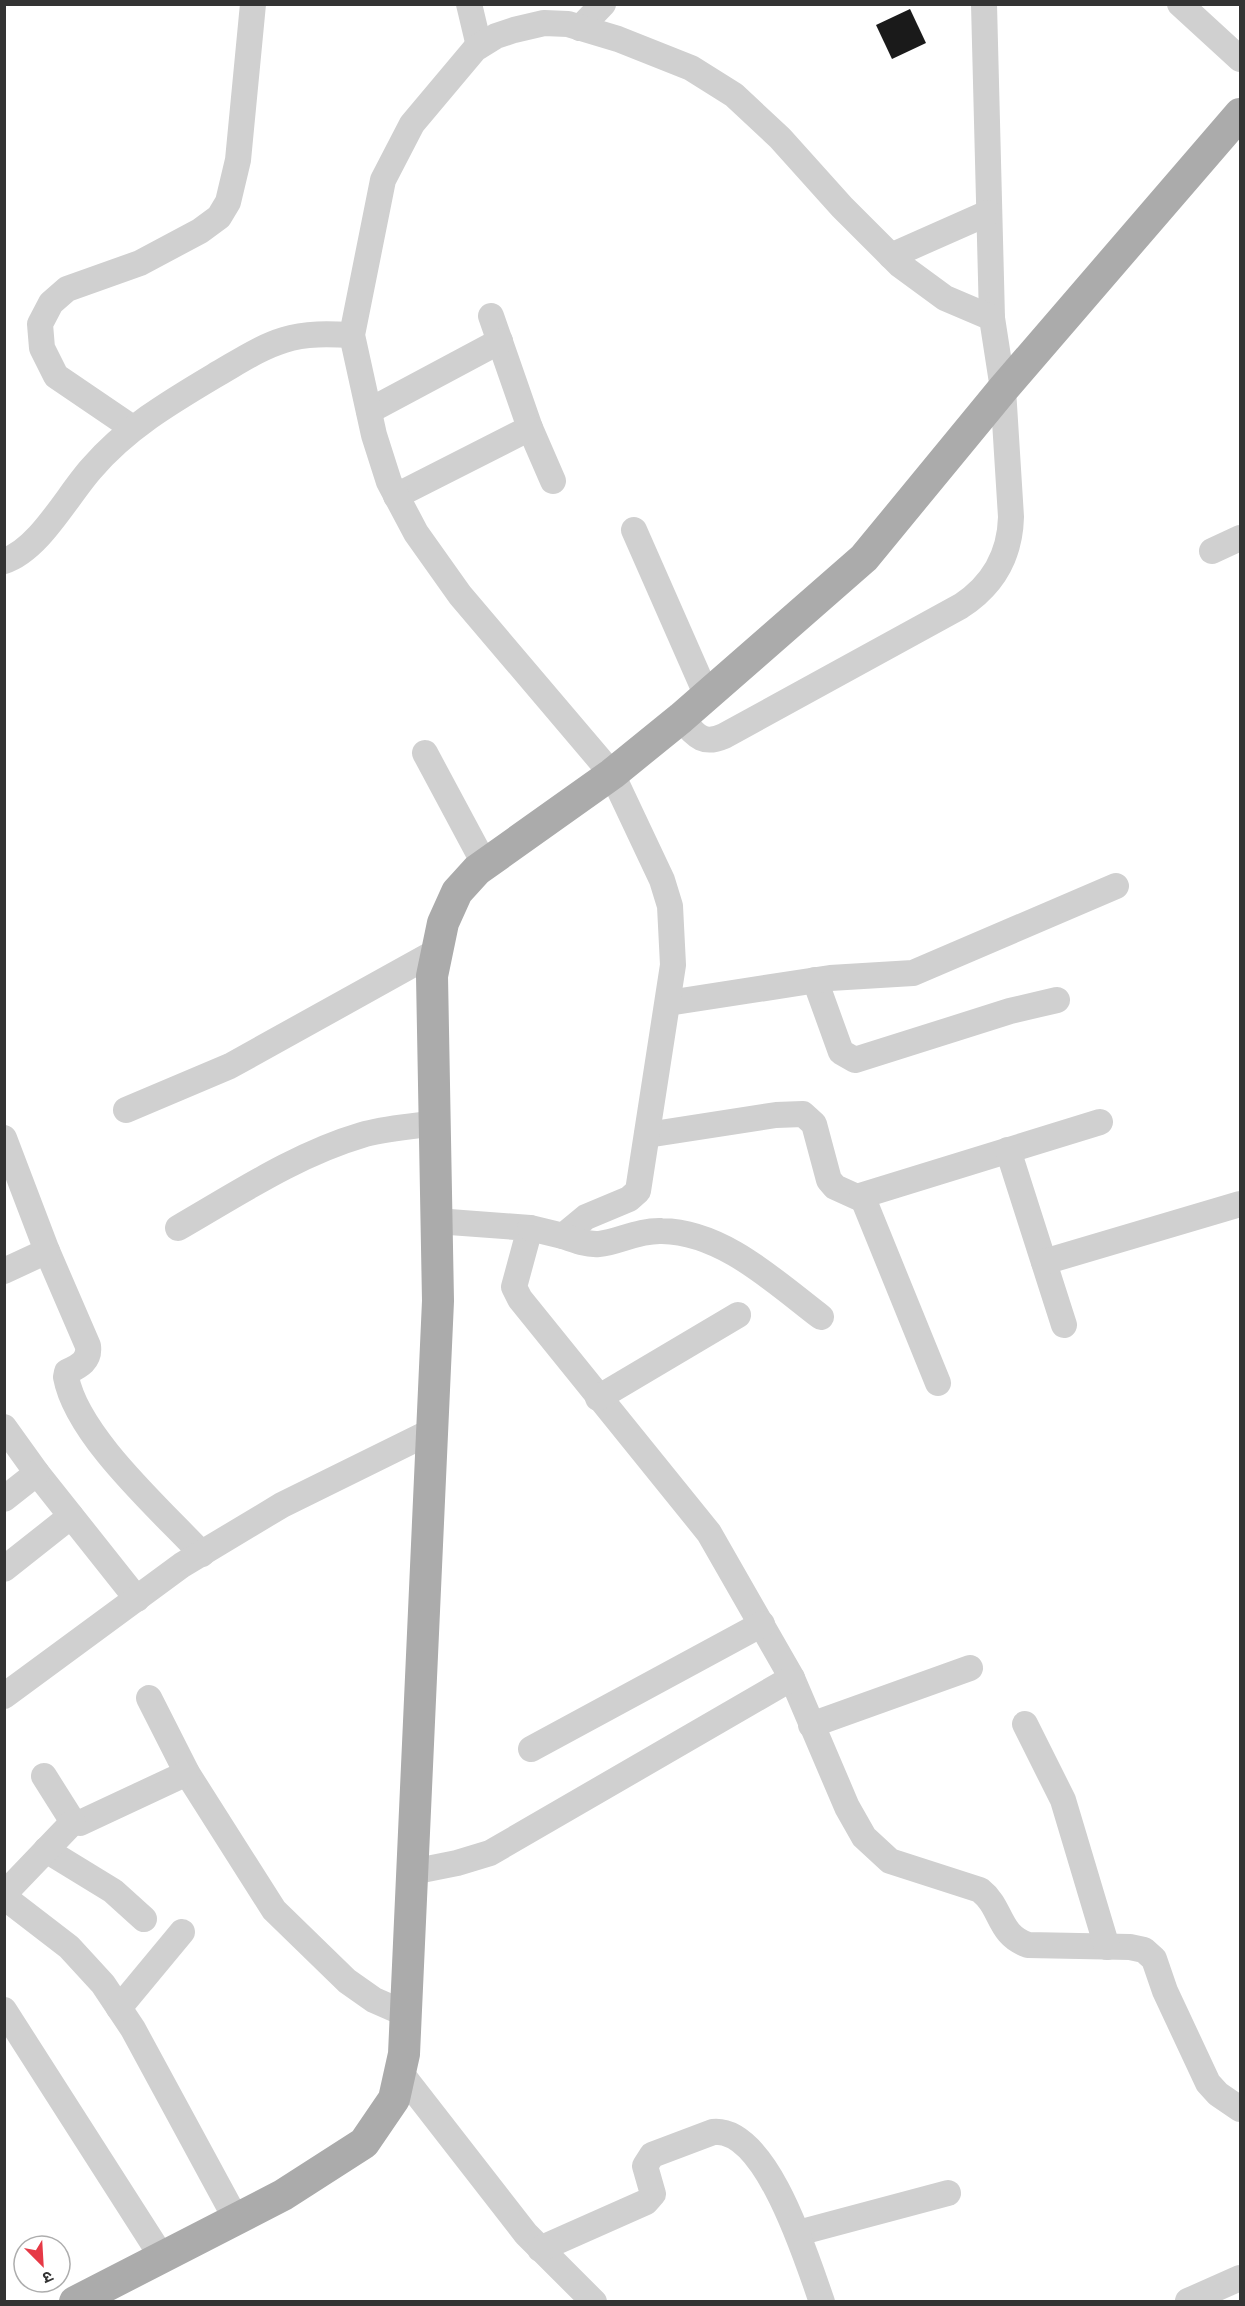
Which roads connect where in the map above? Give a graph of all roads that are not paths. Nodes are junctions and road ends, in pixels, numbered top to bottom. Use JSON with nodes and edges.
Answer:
{"nodes":[{"id":1,"x":253,"y":4,"type":"edge"},
{"id":2,"x":469,"y":4,"type":"edge"},
{"id":3,"x":603,"y":4,"type":"edge"},
{"id":4,"x":984,"y":4,"type":"edge"},
{"id":5,"x":1180,"y":4,"type":"edge"},
{"id":6,"x":580,"y":28,"type":"junction"},
{"id":7,"x":479,"y":46,"type":"junction"},
{"id":8,"x":1240,"y":59,"type":"edge"},
{"id":9,"x":1240,"y":114,"type":"edge"},
{"id":10,"x":988,"y":213,"type":"junction"},
{"id":11,"x":891,"y":256,"type":"junction"},
{"id":12,"x":491,"y":316,"type":"dead end"},
{"id":13,"x":992,"y":318,"type":"junction"},
{"id":14,"x":352,"y":335,"type":"junction"},
{"id":15,"x":500,"y":341,"type":"junction"},
{"id":16,"x":1003,"y":389,"type":"junction"},
{"id":17,"x":369,"y":411,"type":"junction"},
{"id":18,"x":131,"y":427,"type":"junction"},
{"id":19,"x":530,"y":428,"type":"junction"},
{"id":20,"x":553,"y":481,"type":"dead end"},
{"id":21,"x":396,"y":496,"type":"junction"},
{"id":22,"x":634,"y":530,"type":"dead end"},
{"id":23,"x":1240,"y":538,"type":"edge"},
{"id":24,"x":1212,"y":550,"type":"dead end"},
{"id":25,"x":9,"y":563,"type":"edge"},
{"id":26,"x":707,"y":696,"type":"junction"},
{"id":27,"x":681,"y":718,"type":"junction"},
{"id":28,"x":425,"y":753,"type":"dead end"},
{"id":29,"x":612,"y":774,"type":"junction"},
{"id":30,"x":485,"y":865,"type":"junction"},
{"id":31,"x":1116,"y":886,"type":"dead end"},
{"id":32,"x":437,"y":951,"type":"junction"},
{"id":33,"x":815,"y":980,"type":"junction"},
{"id":34,"x":1057,"y":1000,"type":"dead end"},
{"id":35,"x":668,"y":1004,"type":"junction"},
{"id":36,"x":126,"y":1110,"type":"dead end"},
{"id":37,"x":1100,"y":1122,"type":"dead end"},
{"id":38,"x":435,"y":1123,"type":"junction"},
{"id":39,"x":647,"y":1135,"type":"junction"},
{"id":40,"x":4,"y":1138,"type":"edge"},
{"id":41,"x":1008,"y":1150,"type":"junction"},
{"id":42,"x":862,"y":1197,"type":"junction"},
{"id":43,"x":1240,"y":1204,"type":"edge"},
{"id":44,"x":436,"y":1221,"type":"junction"},
{"id":45,"x":178,"y":1228,"type":"dead end"},
{"id":46,"x":530,"y":1228,"type":"junction"},
{"id":47,"x":563,"y":1236,"type":"junction"},
{"id":48,"x":47,"y":1251,"type":"junction"},
{"id":49,"x":1044,"y":1262,"type":"junction"},
{"id":50,"x":4,"y":1271,"type":"edge"},
{"id":51,"x":738,"y":1315,"type":"dead end"},
{"id":52,"x":821,"y":1317,"type":"dead end"},
{"id":53,"x":1064,"y":1325,"type":"dead end"},
{"id":54,"x":938,"y":1383,"type":"dead end"},
{"id":55,"x":598,"y":1398,"type":"junction"},
{"id":56,"x":4,"y":1427,"type":"edge"},
{"id":57,"x":432,"y":1431,"type":"junction"},
{"id":58,"x":37,"y":1473,"type":"junction"},
{"id":59,"x":4,"y":1499,"type":"edge"},
{"id":60,"x":71,"y":1516,"type":"junction"},
{"id":61,"x":202,"y":1554,"type":"junction"},
{"id":62,"x":4,"y":1569,"type":"edge"},
{"id":63,"x":137,"y":1599,"type":"junction"},
{"id":64,"x":762,"y":1624,"type":"junction"},
{"id":65,"x":970,"y":1668,"type":"dead end"},
{"id":66,"x":792,"y":1678,"type":"junction"},
{"id":67,"x":8,"y":1686,"type":"edge"},
{"id":68,"x":149,"y":1698,"type":"dead end"},
{"id":69,"x":1025,"y":1724,"type":"dead end"},
{"id":70,"x":811,"y":1725,"type":"junction"},
{"id":71,"x":531,"y":1749,"type":"dead end"},
{"id":72,"x":187,"y":1773,"type":"junction"},
{"id":73,"x":44,"y":1776,"type":"dead end"},
{"id":74,"x":73,"y":1822,"type":"junction"},
{"id":75,"x":46,"y":1850,"type":"junction"},
{"id":76,"x":412,"y":1872,"type":"junction"},
{"id":77,"x":4,"y":1895,"type":"edge"},
{"id":78,"x":144,"y":1919,"type":"dead end"},
{"id":79,"x":182,"y":1932,"type":"dead end"},
{"id":80,"x":1107,"y":1947,"type":"junction"},
{"id":81,"x":119,"y":2008,"type":"junction"},
{"id":82,"x":4,"y":2010,"type":"edge"},
{"id":83,"x":406,"y":2013,"type":"junction"},
{"id":84,"x":400,"y":2072,"type":"junction"},
{"id":85,"x":1240,"y":2109,"type":"edge"},
{"id":86,"x":948,"y":2193,"type":"dead end"},
{"id":87,"x":236,"y":2219,"type":"junction"},
{"id":88,"x":798,"y":2233,"type":"junction"},
{"id":89,"x":540,"y":2249,"type":"junction"},
{"id":90,"x":162,"y":2257,"type":"junction"},
{"id":91,"x":1240,"y":2278,"type":"edge"},
{"id":92,"x":78,"y":2301,"type":"edge"},
{"id":93,"x":594,"y":2301,"type":"edge"},
{"id":94,"x":822,"y":2301,"type":"edge"},
{"id":95,"x":1188,"y":2301,"type":"edge"}],
"edges":[{"from":1,"to":18,"type":"street"},
{"from":2,"to":7,"type":"street"},
{"from":3,"to":6,"type":"street"},
{"from":4,"to":10,"type":"street"},
{"from":5,"to":8,"type":"street"},
{"from":6,"to":7,"type":"street"},
{"from":6,"to":11,"type":"street"},
{"from":7,"to":14,"type":"street"},
{"from":9,"to":16,"type":"main road"},
{"from":10,"to":11,"type":"street"},
{"from":10,"to":13,"type":"street"},
{"from":11,"to":13,"type":"street"},
{"from":12,"to":15,"type":"street"},
{"from":13,"to":16,"type":"street"},
{"from":14,"to":17,"type":"street"},
{"from":14,"to":18,"type":"street"},
{"from":15,"to":17,"type":"street"},
{"from":15,"to":19,"type":"street"},
{"from":16,"to":26,"type":"main road"},
{"from":16,"to":27,"type":"street"},
{"from":17,"to":21,"type":"street"},
{"from":18,"to":25,"type":"street"},
{"from":19,"to":20,"type":"street"},
{"from":19,"to":21,"type":"street"},
{"from":21,"to":29,"type":"street"},
{"from":22,"to":26,"type":"street"},
{"from":23,"to":24,"type":"street"},
{"from":26,"to":27,"type":"main road"},
{"from":27,"to":29,"type":"main road"},
{"from":28,"to":30,"type":"street"},
{"from":29,"to":30,"type":"main road"},
{"from":29,"to":35,"type":"street"},
{"from":30,"to":32,"type":"main road"},
{"from":31,"to":33,"type":"street"},
{"from":32,"to":36,"type":"street"},
{"from":32,"to":38,"type":"main road"},
{"from":33,"to":34,"type":"street"},
{"from":33,"to":35,"type":"street"},
{"from":35,"to":39,"type":"street"},
{"from":37,"to":41,"type":"street"},
{"from":38,"to":44,"type":"main road"},
{"from":38,"to":45,"type":"street"},
{"from":39,"to":42,"type":"street"},
{"from":39,"to":47,"type":"street"},
{"from":40,"to":48,"type":"street"},
{"from":41,"to":42,"type":"street"},
{"from":41,"to":49,"type":"street"},
{"from":42,"to":54,"type":"street"},
{"from":43,"to":49,"type":"street"},
{"from":44,"to":46,"type":"street"},
{"from":44,"to":57,"type":"main road"},
{"from":46,"to":47,"type":"street"},
{"from":46,"to":55,"type":"street"},
{"from":47,"to":52,"type":"street"},
{"from":48,"to":50,"type":"street"},
{"from":48,"to":61,"type":"street"},
{"from":49,"to":53,"type":"street"},
{"from":51,"to":55,"type":"street"},
{"from":55,"to":64,"type":"street"},
{"from":56,"to":58,"type":"street"},
{"from":57,"to":61,"type":"street"},
{"from":57,"to":76,"type":"main road"},
{"from":58,"to":59,"type":"street"},
{"from":58,"to":60,"type":"street"},
{"from":60,"to":62,"type":"street"},
{"from":60,"to":63,"type":"street"},
{"from":61,"to":63,"type":"street"},
{"from":63,"to":67,"type":"street"},
{"from":64,"to":66,"type":"street"},
{"from":64,"to":71,"type":"street"},
{"from":65,"to":70,"type":"street"},
{"from":66,"to":70,"type":"street"},
{"from":66,"to":76,"type":"street"},
{"from":68,"to":72,"type":"street"},
{"from":69,"to":80,"type":"street"},
{"from":70,"to":80,"type":"street"},
{"from":72,"to":74,"type":"street"},
{"from":72,"to":83,"type":"street"},
{"from":73,"to":74,"type":"street"},
{"from":74,"to":75,"type":"street"},
{"from":75,"to":77,"type":"street"},
{"from":75,"to":78,"type":"street"},
{"from":76,"to":83,"type":"main road"},
{"from":77,"to":81,"type":"street"},
{"from":79,"to":81,"type":"street"},
{"from":80,"to":85,"type":"street"},
{"from":81,"to":87,"type":"street"},
{"from":82,"to":90,"type":"street"},
{"from":83,"to":84,"type":"main road"},
{"from":84,"to":87,"type":"main road"},
{"from":84,"to":89,"type":"street"},
{"from":86,"to":88,"type":"street"},
{"from":87,"to":90,"type":"main road"},
{"from":88,"to":89,"type":"street"},
{"from":88,"to":94,"type":"street"},
{"from":89,"to":93,"type":"street"},
{"from":90,"to":92,"type":"main road"},
{"from":91,"to":95,"type":"street"}]}
